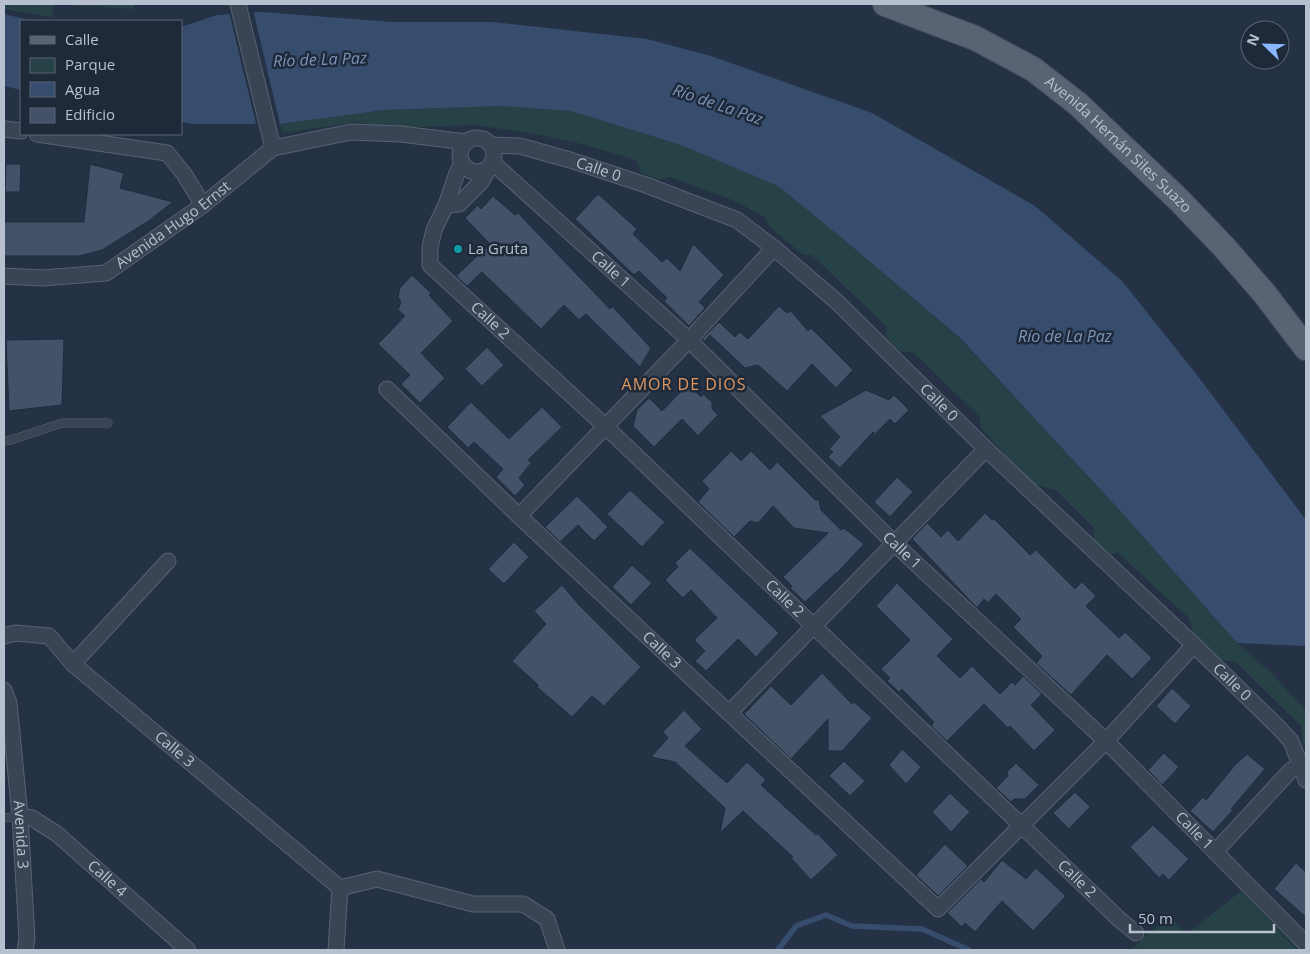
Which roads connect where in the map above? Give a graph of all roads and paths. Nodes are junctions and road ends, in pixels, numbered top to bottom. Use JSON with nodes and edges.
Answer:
{"nodes":[{"id":1,"x":238,"y":4,"type":"edge"},
{"id":2,"x":885,"y":4,"type":"edge"},
{"id":3,"x":4,"y":128,"type":"edge"},
{"id":4,"x":20,"y":131,"type":"edge"},
{"id":5,"x":44,"y":135,"type":"edge"},
{"id":6,"x":440,"y":139,"type":"junction"},
{"id":7,"x":466,"y":142,"type":"junction"},
{"id":8,"x":491,"y":145,"type":"junction"},
{"id":9,"x":273,"y":148,"type":"junction"},
{"id":10,"x":461,"y":160,"type":"junction"},
{"id":11,"x":491,"y":164,"type":"junction"},
{"id":12,"x":202,"y":205,"type":"junction"},
{"id":13,"x":446,"y":206,"type":"junction"},
{"id":14,"x":774,"y":248,"type":"junction"},
{"id":15,"x":4,"y":276,"type":"edge"},
{"id":16,"x":688,"y":340,"type":"junction"},
{"id":17,"x":1306,"y":348,"type":"edge"},
{"id":18,"x":387,"y":389,"type":"dead end"},
{"id":19,"x":108,"y":423,"type":"dead end"},
{"id":20,"x":605,"y":426,"type":"junction"},
{"id":21,"x":4,"y":440,"type":"edge"},
{"id":22,"x":986,"y":448,"type":"junction"},
{"id":23,"x":519,"y":516,"type":"junction"},
{"id":24,"x":894,"y":543,"type":"junction"},
{"id":25,"x":168,"y":561,"type":"dead end"},
{"id":26,"x":813,"y":627,"type":"junction"},
{"id":27,"x":4,"y":636,"type":"edge"},
{"id":28,"x":1194,"y":645,"type":"junction"},
{"id":29,"x":74,"y":664,"type":"junction"},
{"id":30,"x":4,"y":690,"type":"edge"},
{"id":31,"x":729,"y":713,"type":"junction"},
{"id":32,"x":1106,"y":742,"type":"junction"},
{"id":33,"x":1300,"y":765,"type":"junction"},
{"id":34,"x":1306,"y":780,"type":"edge"},
{"id":35,"x":20,"y":816,"type":"junction"},
{"id":36,"x":4,"y":818,"type":"edge"},
{"id":37,"x":1021,"y":826,"type":"junction"},
{"id":38,"x":1215,"y":852,"type":"junction"},
{"id":39,"x":340,"y":888,"type":"junction"},
{"id":40,"x":1136,"y":934,"type":"dead end"},
{"id":41,"x":1306,"y":944,"type":"edge"},
{"id":42,"x":25,"y":950,"type":"edge"},
{"id":43,"x":188,"y":950,"type":"edge"},
{"id":44,"x":336,"y":950,"type":"edge"},
{"id":45,"x":557,"y":950,"type":"edge"}],
"edges":[{"from":1,"to":9,"type":"street"},
{"from":2,"to":17,"type":"main road","name":"Avenida Hernán Siles Suazo"},
{"from":3,"to":4,"type":"street"},
{"from":5,"to":12,"type":"street"},
{"from":6,"to":7,"type":"street"},
{"from":6,"to":9,"type":"street"},
{"from":6,"to":10,"type":"street"},
{"from":7,"to":8,"type":"street"},
{"from":7,"to":10,"type":"street"},
{"from":8,"to":11,"type":"street"},
{"from":8,"to":14,"type":"street","name":"Calle 0"},
{"from":9,"to":12,"type":"street","name":"Avenida Hugo Ernst"},
{"from":10,"to":11,"type":"street"},
{"from":10,"to":13,"type":"street"},
{"from":11,"to":13,"type":"street"},
{"from":11,"to":16,"type":"street","name":"Calle 1"},
{"from":12,"to":15,"type":"street","name":"Avenida Hugo Ernst"},
{"from":13,"to":20,"type":"street","name":"Calle 2"},
{"from":14,"to":16,"type":"street"},
{"from":14,"to":22,"type":"street","name":"Calle 0"},
{"from":16,"to":20,"type":"street"},
{"from":16,"to":24,"type":"street","name":"Calle 1"},
{"from":18,"to":23,"type":"street","name":"Calle 3"},
{"from":19,"to":21,"type":"lane"},
{"from":20,"to":23,"type":"street"},
{"from":20,"to":26,"type":"street","name":"Calle 2"},
{"from":22,"to":24,"type":"street"},
{"from":22,"to":28,"type":"street","name":"Calle 0"},
{"from":23,"to":31,"type":"street","name":"Calle 3"},
{"from":24,"to":26,"type":"street"},
{"from":24,"to":32,"type":"street","name":"Calle 1"},
{"from":25,"to":29,"type":"street"},
{"from":26,"to":31,"type":"street"},
{"from":26,"to":37,"type":"street","name":"Calle 2"},
{"from":27,"to":29,"type":"street","name":"Calle 3"},
{"from":28,"to":32,"type":"street"},
{"from":28,"to":33,"type":"street","name":"Calle 0"},
{"from":29,"to":39,"type":"street","name":"Calle 3"},
{"from":30,"to":35,"type":"street","name":"Avenida 3"},
{"from":31,"to":37,"type":"street","name":"Calle 3"},
{"from":32,"to":37,"type":"street"},
{"from":32,"to":38,"type":"street","name":"Calle 1"},
{"from":33,"to":34,"type":"street","name":"Calle 0"},
{"from":33,"to":38,"type":"street"},
{"from":35,"to":36,"type":"lane"},
{"from":35,"to":42,"type":"street","name":"Avenida 3"},
{"from":35,"to":43,"type":"street","name":"Calle 4"},
{"from":37,"to":40,"type":"street","name":"Calle 2"},
{"from":38,"to":41,"type":"street","name":"Calle 1"},
{"from":39,"to":44,"type":"street"},
{"from":39,"to":45,"type":"street"}]}
